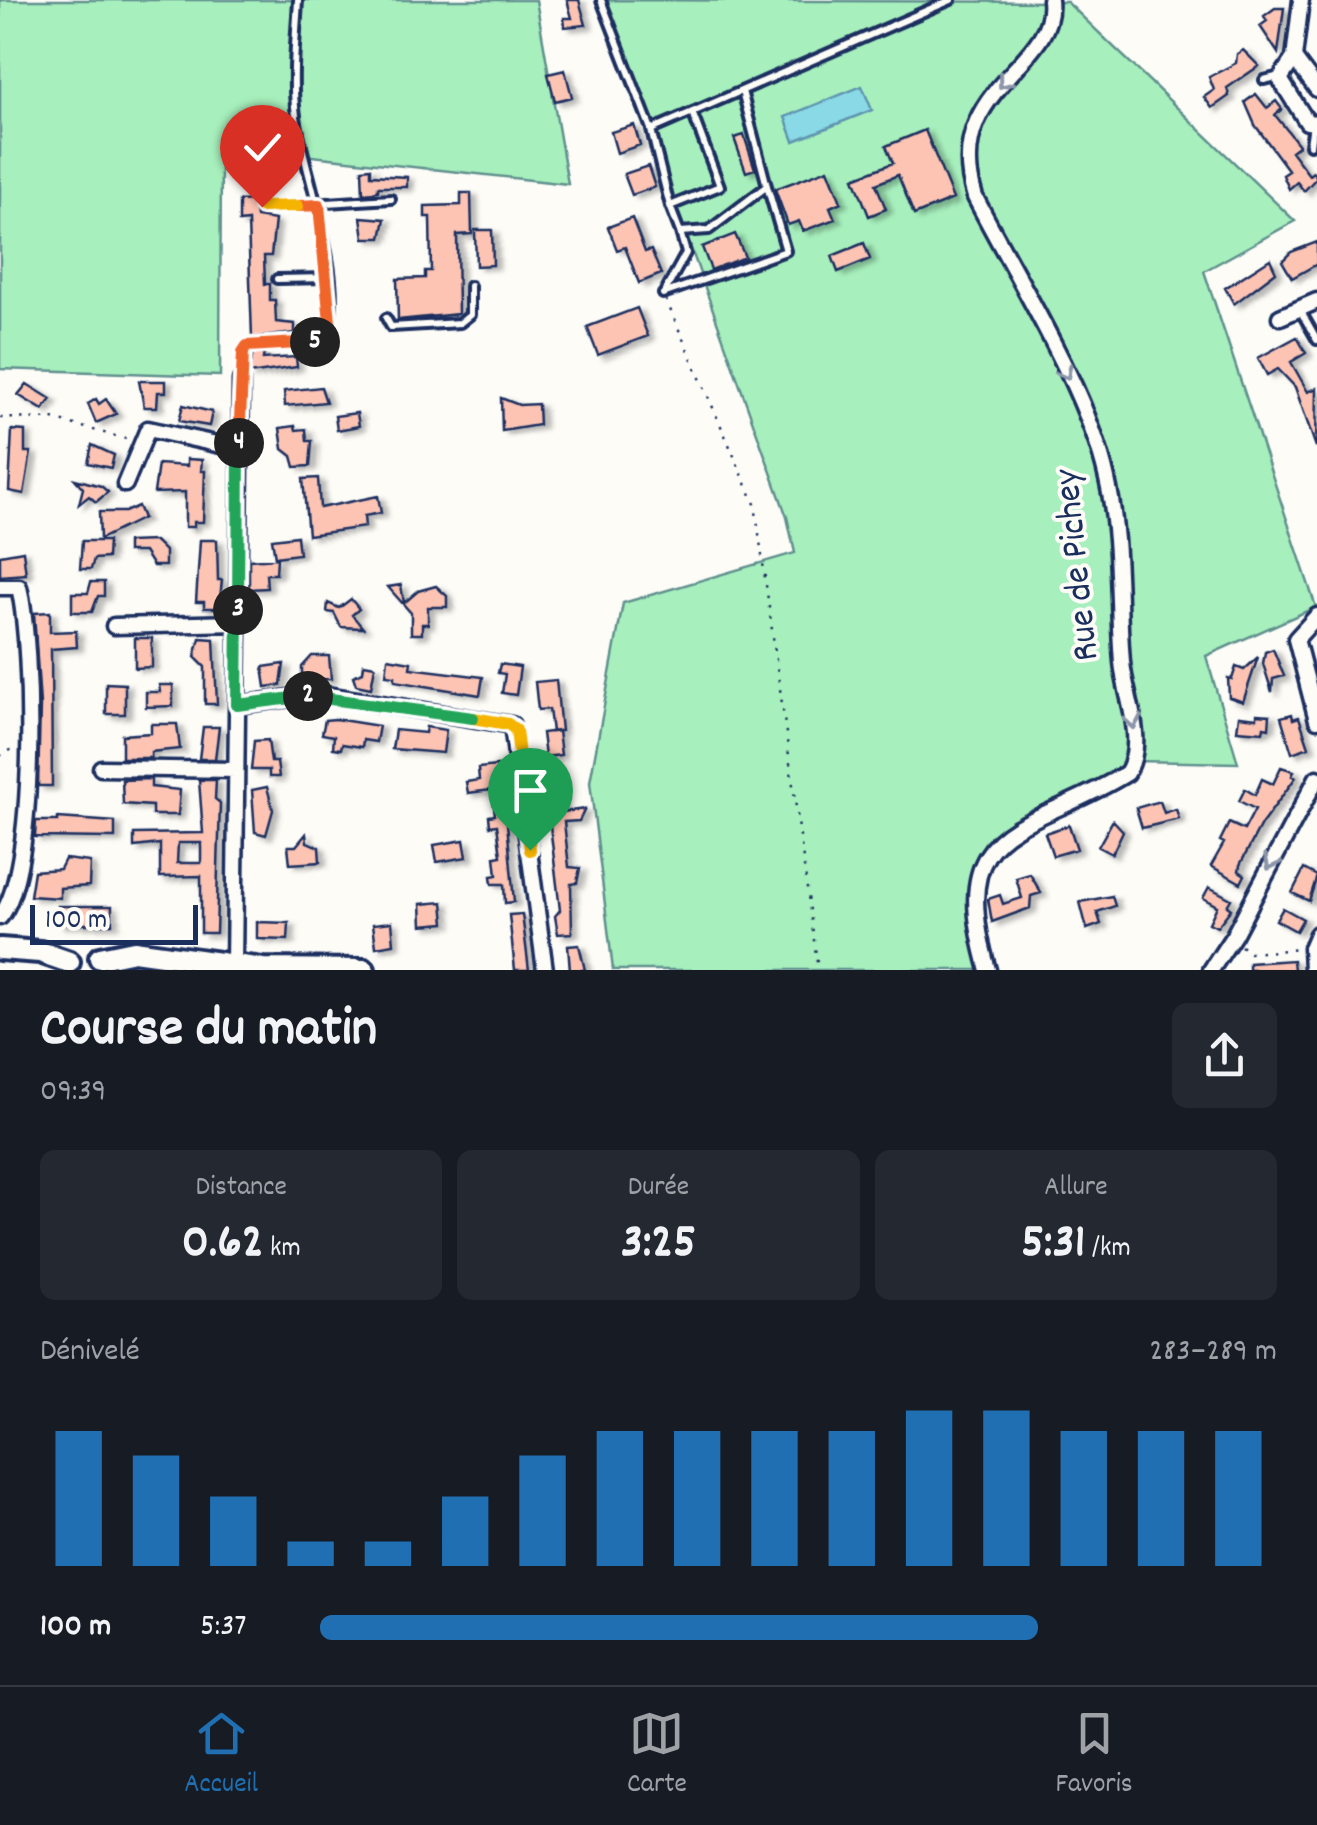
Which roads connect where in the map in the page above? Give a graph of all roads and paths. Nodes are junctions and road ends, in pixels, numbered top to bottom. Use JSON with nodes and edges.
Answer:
{"nodes":[{"id":1,"x":298,"y":0,"type":"edge"},
{"id":2,"x":601,"y":0,"type":"edge"},
{"id":3,"x":951,"y":0,"type":"edge"},
{"id":4,"x":1050,"y":0,"type":"edge"},
{"id":5,"x":1301,"y":0,"type":"edge"},
{"id":6,"x":1294,"y":58,"type":"junction"},
{"id":7,"x":1281,"y":76,"type":"junction"},
{"id":8,"x":1264,"y":80,"type":"dead end"},
{"id":9,"x":1317,"y":89,"type":"edge"},
{"id":10,"x":742,"y":90,"type":"junction"},
{"id":11,"x":692,"y":112,"type":"junction"},
{"id":12,"x":1315,"y":123,"type":"edge"},
{"id":13,"x":651,"y":130,"type":"junction"},
{"id":14,"x":1310,"y":145,"type":"dead end"},
{"id":15,"x":767,"y":186,"type":"junction"},
{"id":16,"x":390,"y":199,"type":"dead end"},
{"id":17,"x":319,"y":205,"type":"junction"},
{"id":18,"x":670,"y":206,"type":"junction"},
{"id":19,"x":262,"y":207,"type":"dead end"},
{"id":20,"x":680,"y":232,"type":"junction"},
{"id":21,"x":328,"y":278,"type":"junction"},
{"id":22,"x":277,"y":279,"type":"dead end"},
{"id":23,"x":470,"y":286,"type":"dead end"},
{"id":24,"x":663,"y":294,"type":"junction"},
{"id":25,"x":1317,"y":301,"type":"edge"},
{"id":26,"x":1300,"y":308,"type":"junction"},
{"id":27,"x":1280,"y":317,"type":"dead end"},
{"id":28,"x":386,"y":318,"type":"dead end"},
{"id":29,"x":1317,"y":340,"type":"edge"},
{"id":30,"x":241,"y":380,"type":"joint"},
{"id":31,"x":0,"y":418,"type":"edge"},
{"id":32,"x":142,"y":443,"type":"junction"},
{"id":33,"x":239,"y":448,"type":"junction"},
{"id":34,"x":125,"y":484,"type":"dead end"},
{"id":35,"x":0,"y":588,"type":"edge"},
{"id":36,"x":1317,"y":616,"type":"edge"},
{"id":37,"x":238,"y":623,"type":"junction"},
{"id":38,"x":114,"y":626,"type":"dead end"},
{"id":39,"x":237,"y":705,"type":"junction"},
{"id":40,"x":1317,"y":720,"type":"edge"},
{"id":41,"x":27,"y":741,"type":"junction"},
{"id":42,"x":0,"y":756,"type":"edge"},
{"id":43,"x":102,"y":768,"type":"dead end"},
{"id":44,"x":236,"y":770,"type":"junction"},
{"id":45,"x":1317,"y":778,"type":"edge"},
{"id":46,"x":0,"y":917,"type":"edge"},
{"id":47,"x":1232,"y":938,"type":"junction"},
{"id":48,"x":1314,"y":941,"type":"edge"},
{"id":49,"x":0,"y":949,"type":"edge"},
{"id":50,"x":101,"y":964,"type":"edge"},
{"id":51,"x":69,"y":966,"type":"edge"},
{"id":52,"x":234,"y":966,"type":"junction"},
{"id":53,"x":364,"y":970,"type":"edge"},
{"id":54,"x":545,"y":970,"type":"edge"},
{"id":55,"x":818,"y":970,"type":"edge"},
{"id":56,"x":988,"y":970,"type":"edge"},
{"id":57,"x":1211,"y":970,"type":"edge"},
{"id":58,"x":1312,"y":970,"type":"edge"}],
"edges":[{"from":1,"to":17,"type":"lane"},
{"from":2,"to":13,"type":"lane"},
{"from":3,"to":10,"type":"lane"},
{"from":4,"to":56,"type":"street","name":"Rue de Pichey","one_way":true},
{"from":5,"to":6,"type":"street"},
{"from":6,"to":7,"type":"street"},
{"from":6,"to":9,"type":"street"},
{"from":7,"to":8,"type":"lane"},
{"from":7,"to":12,"type":"street"},
{"from":10,"to":11,"type":"lane"},
{"from":10,"to":15,"type":"lane"},
{"from":11,"to":13,"type":"lane"},
{"from":11,"to":18,"type":"lane"},
{"from":12,"to":14,"type":"lane"},
{"from":13,"to":18,"type":"lane"},
{"from":15,"to":20,"type":"lane"},
{"from":15,"to":24,"type":"lane"},
{"from":16,"to":17,"type":"lane"},
{"from":17,"to":19,"type":"lane"},
{"from":17,"to":21,"type":"lane"},
{"from":18,"to":20,"type":"lane"},
{"from":20,"to":24,"type":"lane"},
{"from":21,"to":22,"type":"lane"},
{"from":21,"to":30,"type":"lane"},
{"from":23,"to":28,"type":"lane"},
{"from":24,"to":55,"type":"path"},
{"from":25,"to":26,"type":"street"},
{"from":26,"to":27,"type":"street"},
{"from":26,"to":29,"type":"lane"},
{"from":30,"to":33,"type":"street"},
{"from":31,"to":32,"type":"path"},
{"from":32,"to":33,"type":"street"},
{"from":32,"to":34,"type":"street"},
{"from":33,"to":37,"type":"street"},
{"from":35,"to":41,"type":"street"},
{"from":36,"to":40,"type":"street"},
{"from":37,"to":38,"type":"street"},
{"from":37,"to":39,"type":"street"},
{"from":39,"to":44,"type":"street"},
{"from":39,"to":54,"type":"street"},
{"from":41,"to":42,"type":"path"},
{"from":41,"to":46,"type":"street"},
{"from":43,"to":44,"type":"street"},
{"from":44,"to":52,"type":"street"},
{"from":45,"to":47,"type":"street","one_way":true},
{"from":47,"to":48,"type":"path"},
{"from":47,"to":57,"type":"street"},
{"from":48,"to":58,"type":"street"},
{"from":49,"to":51,"type":"street"},
{"from":50,"to":51,"type":"street"},
{"from":50,"to":52,"type":"street"},
{"from":52,"to":53,"type":"street"}]}
